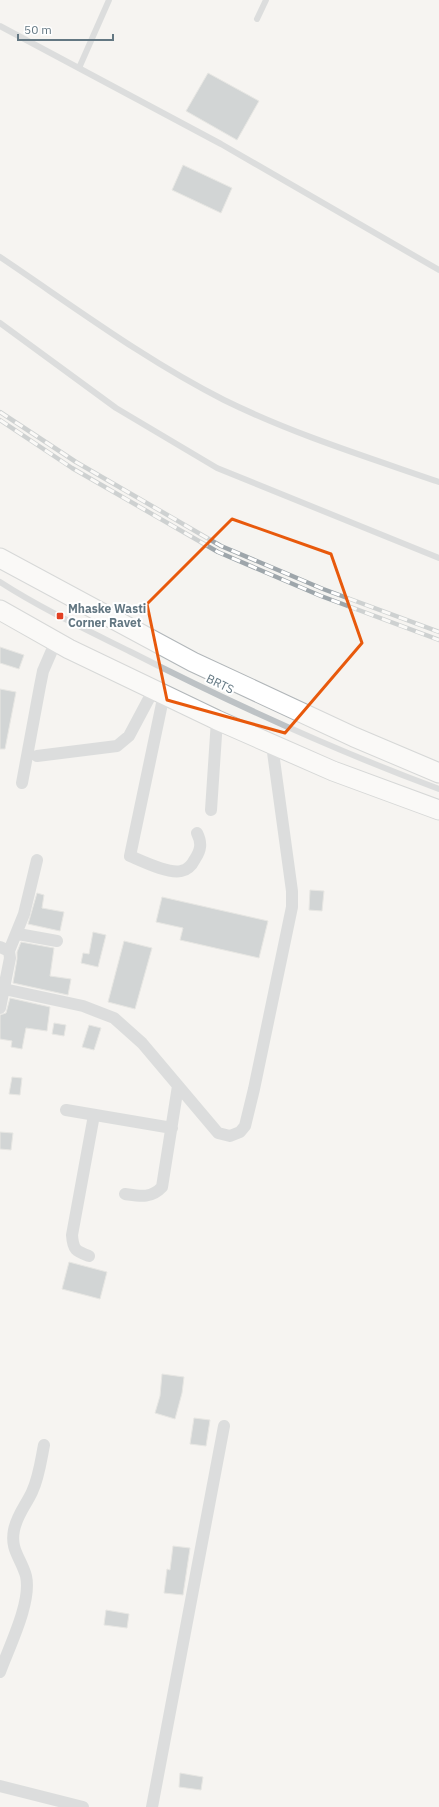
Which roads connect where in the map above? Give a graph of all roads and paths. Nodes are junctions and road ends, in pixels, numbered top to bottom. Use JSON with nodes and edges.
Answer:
{"nodes":[{"id":1,"x":109,"y":0,"type":"edge"},
{"id":2,"x":266,"y":0,"type":"edge"},
{"id":3,"x":257,"y":19,"type":"dead end"},
{"id":4,"x":0,"y":26,"type":"edge"},
{"id":5,"x":79,"y":68,"type":"junction"},
{"id":6,"x":0,"y":257,"type":"edge"},
{"id":7,"x":439,"y":270,"type":"edge"},
{"id":8,"x":0,"y":323,"type":"edge"},
{"id":9,"x":439,"y":482,"type":"edge"},
{"id":10,"x":0,"y":558,"type":"edge"},
{"id":11,"x":439,"y":558,"type":"edge"},
{"id":12,"x":0,"y":582,"type":"edge"},
{"id":13,"x":0,"y":610,"type":"edge"},
{"id":14,"x":56,"y":641,"type":"junction"},
{"id":15,"x":159,"y":691,"type":"junction"},
{"id":16,"x":217,"y":720,"type":"junction"},
{"id":17,"x":272,"y":745,"type":"junction"},
{"id":18,"x":37,"y":756,"type":"dead end"},
{"id":19,"x":435,"y":771,"type":"edge"},
{"id":20,"x":22,"y":783,"type":"dead end"},
{"id":21,"x":439,"y":789,"type":"edge"},
{"id":22,"x":211,"y":810,"type":"dead end"},
{"id":23,"x":439,"y":810,"type":"edge"},
{"id":24,"x":197,"y":832,"type":"dead end"},
{"id":25,"x":37,"y":860,"type":"dead end"},
{"id":26,"x":18,"y":934,"type":"junction"},
{"id":27,"x":57,"y":941,"type":"dead end"},
{"id":28,"x":5,"y":949,"type":"edge"},
{"id":29,"x":4,"y":989,"type":"junction"},
{"id":30,"x":0,"y":1008,"type":"edge"},
{"id":31,"x":178,"y":1086,"type":"junction"},
{"id":32,"x":66,"y":1110,"type":"dead end"},
{"id":33,"x":94,"y":1115,"type":"junction"},
{"id":34,"x":172,"y":1128,"type":"junction"},
{"id":35,"x":125,"y":1194,"type":"dead end"},
{"id":36,"x":89,"y":1256,"type":"dead end"},
{"id":37,"x":224,"y":1426,"type":"dead end"},
{"id":38,"x":44,"y":1444,"type":"dead end"},
{"id":39,"x":0,"y":1672,"type":"edge"},
{"id":40,"x":0,"y":1786,"type":"edge"},
{"id":41,"x":83,"y":1807,"type":"edge"},
{"id":42,"x":152,"y":1807,"type":"edge"}],
"edges":[{"from":1,"to":5,"type":"lane"},
{"from":2,"to":3,"type":"lane"},
{"from":4,"to":5,"type":"lane"},
{"from":5,"to":7,"type":"lane"},
{"from":6,"to":9,"type":"lane"},
{"from":8,"to":11,"type":"lane"},
{"from":10,"to":19,"type":"main road"},
{"from":12,"to":21,"type":"lane","name":"BRTS"},
{"from":13,"to":14,"type":"main road"},
{"from":14,"to":15,"type":"main road"},
{"from":14,"to":20,"type":"street"},
{"from":15,"to":16,"type":"main road"},
{"from":15,"to":18,"type":"street"},
{"from":15,"to":24,"type":"street"},
{"from":16,"to":17,"type":"main road"},
{"from":16,"to":22,"type":"street"},
{"from":17,"to":23,"type":"main road"},
{"from":17,"to":31,"type":"street"},
{"from":25,"to":26,"type":"street"},
{"from":26,"to":27,"type":"street"},
{"from":26,"to":28,"type":"street"},
{"from":28,"to":29,"type":"street"},
{"from":29,"to":30,"type":"street"},
{"from":29,"to":31,"type":"street"},
{"from":31,"to":34,"type":"street"},
{"from":32,"to":33,"type":"street"},
{"from":33,"to":34,"type":"street"},
{"from":33,"to":36,"type":"street"},
{"from":34,"to":35,"type":"street"},
{"from":37,"to":42,"type":"street"},
{"from":38,"to":39,"type":"street"},
{"from":40,"to":41,"type":"street"}]}
